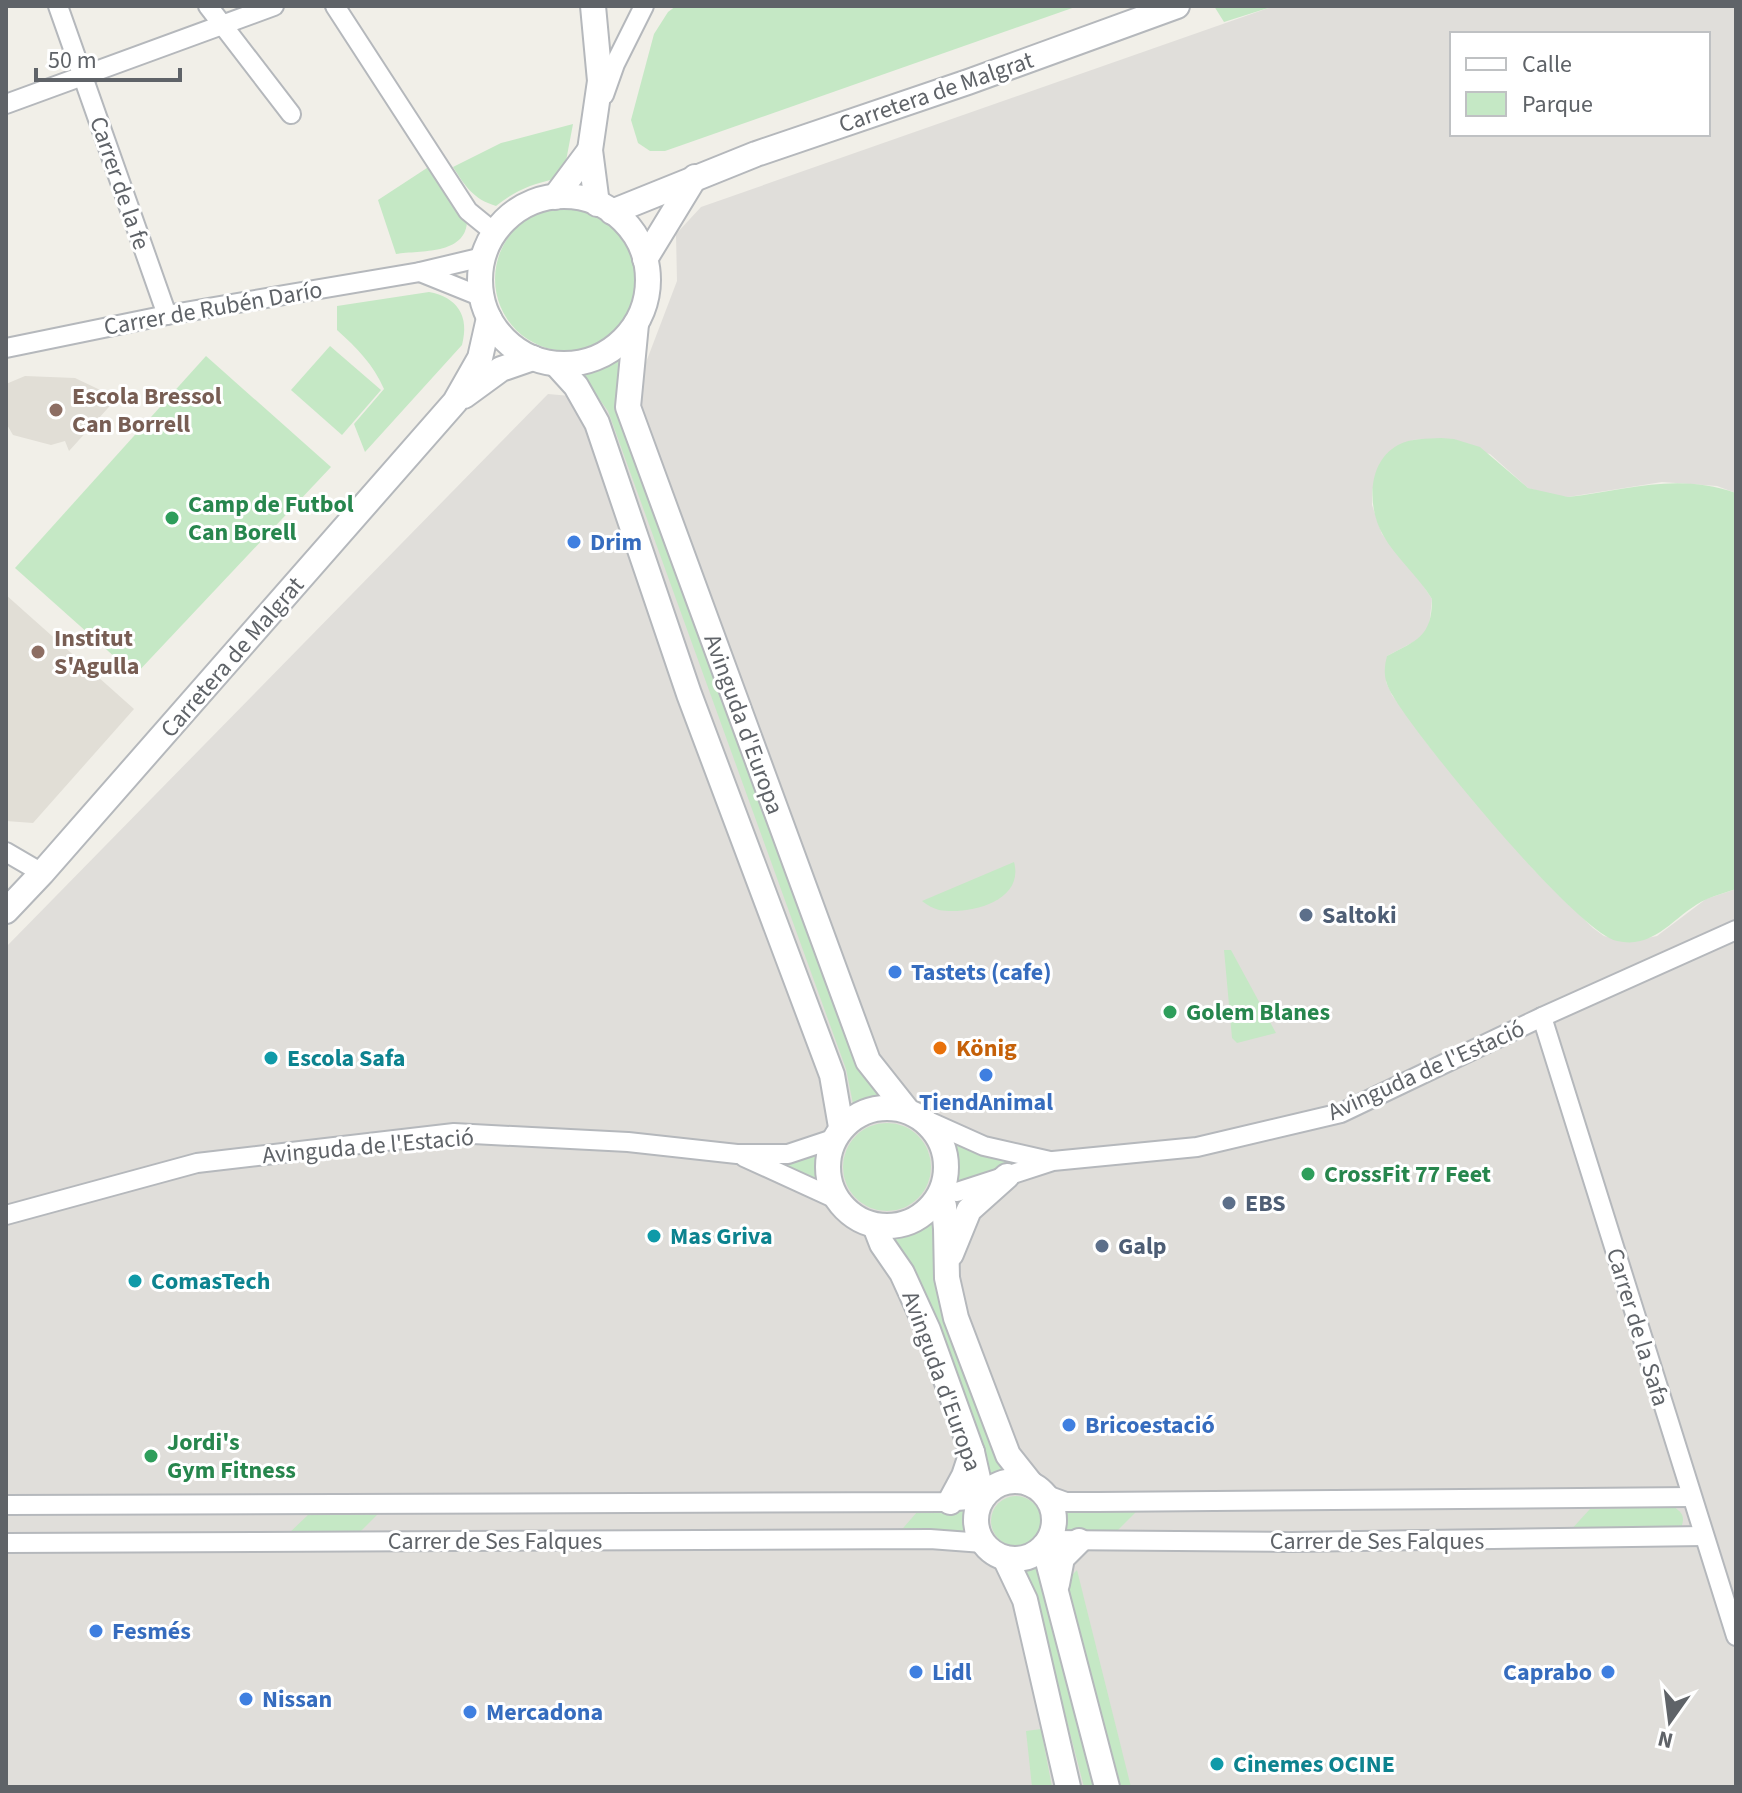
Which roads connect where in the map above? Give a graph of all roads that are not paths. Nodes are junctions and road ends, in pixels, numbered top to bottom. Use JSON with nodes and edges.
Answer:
{"nodes":[{"id":1,"x":58,"y":6,"type":"edge"},
{"id":2,"x":208,"y":6,"type":"edge"},
{"id":3,"x":274,"y":6,"type":"edge"},
{"id":4,"x":335,"y":6,"type":"edge"},
{"id":5,"x":593,"y":6,"type":"edge"},
{"id":6,"x":644,"y":6,"type":"edge"},
{"id":7,"x":1177,"y":6,"type":"edge"},
{"id":8,"x":223,"y":25,"type":"junction"},
{"id":9,"x":83,"y":78,"type":"junction"},
{"id":10,"x":6,"y":104,"type":"edge"},
{"id":11,"x":597,"y":113,"type":"junction"},
{"id":12,"x":291,"y":114,"type":"dead end"},
{"id":13,"x":590,"y":150,"type":"junction"},
{"id":14,"x":695,"y":177,"type":"junction"},
{"id":15,"x":555,"y":197,"type":"junction"},
{"id":16,"x":605,"y":208,"type":"junction"},
{"id":17,"x":495,"y":233,"type":"junction"},
{"id":18,"x":483,"y":257,"type":"junction"},
{"id":19,"x":645,"y":259,"type":"junction"},
{"id":20,"x":420,"y":272,"type":"junction"},
{"id":21,"x":485,"y":307,"type":"junction"},
{"id":22,"x":167,"y":315,"type":"junction"},
{"id":23,"x":636,"y":324,"type":"junction"},
{"id":24,"x":6,"y":348,"type":"edge"},
{"id":25,"x":545,"y":361,"type":"junction"},
{"id":26,"x":455,"y":402,"type":"junction"},
{"id":27,"x":6,"y":852,"type":"edge"},
{"id":28,"x":42,"y":873,"type":"junction"},
{"id":29,"x":6,"y":911,"type":"edge"},
{"id":30,"x":1736,"y":930,"type":"edge"},
{"id":31,"x":1542,"y":1017,"type":"junction"},
{"id":32,"x":916,"y":1115,"type":"junction"},
{"id":33,"x":837,"y":1133,"type":"junction"},
{"id":34,"x":737,"y":1154,"type":"junction"},
{"id":35,"x":1053,"y":1161,"type":"junction"},
{"id":36,"x":1007,"y":1176,"type":"junction"},
{"id":37,"x":942,"y":1193,"type":"junction"},
{"id":38,"x":836,"y":1199,"type":"junction"},
{"id":39,"x":6,"y":1215,"type":"edge"},
{"id":40,"x":875,"y":1226,"type":"junction"},
{"id":41,"x":947,"y":1268,"type":"junction"},
{"id":42,"x":972,"y":1452,"type":"junction"},
{"id":43,"x":1038,"y":1489,"type":"junction"},
{"id":44,"x":1691,"y":1497,"type":"junction"},
{"id":45,"x":983,"y":1498,"type":"junction"},
{"id":46,"x":950,"y":1502,"type":"junction"},
{"id":47,"x":6,"y":1505,"type":"edge"},
{"id":48,"x":1704,"y":1536,"type":"junction"},
{"id":49,"x":1079,"y":1541,"type":"junction"},
{"id":50,"x":6,"y":1543,"type":"edge"},
{"id":51,"x":983,"y":1543,"type":"junction"},
{"id":52,"x":1046,"y":1543,"type":"junction"},
{"id":53,"x":1005,"y":1558,"type":"junction"},
{"id":54,"x":1056,"y":1590,"type":"junction"},
{"id":55,"x":1736,"y":1636,"type":"edge"},
{"id":56,"x":1068,"y":1787,"type":"edge"},
{"id":57,"x":1107,"y":1787,"type":"edge"}],
"edges":[{"from":1,"to":9,"type":"street","name":"Carrer de la fe"},
{"from":2,"to":8,"type":"street"},
{"from":3,"to":8,"type":"street"},
{"from":4,"to":17,"type":"street"},
{"from":5,"to":11,"type":"street"},
{"from":6,"to":11,"type":"street"},
{"from":7,"to":14,"type":"street","name":"Carretera de Malgrat"},
{"from":8,"to":9,"type":"street"},
{"from":8,"to":12,"type":"street"},
{"from":9,"to":10,"type":"street"},
{"from":9,"to":22,"type":"street","name":"Carrer de la fe"},
{"from":11,"to":13,"type":"street"},
{"from":13,"to":15,"type":"street"},
{"from":13,"to":16,"type":"street"},
{"from":14,"to":16,"type":"street","name":"Carretera de Malgrat"},
{"from":14,"to":19,"type":"street"},
{"from":15,"to":16,"type":"street"},
{"from":15,"to":17,"type":"street"},
{"from":16,"to":19,"type":"street"},
{"from":17,"to":18,"type":"street"},
{"from":18,"to":20,"type":"street","name":"Carrer de Rubén Darío"},
{"from":18,"to":21,"type":"street"},
{"from":19,"to":23,"type":"street"},
{"from":20,"to":21,"type":"street"},
{"from":20,"to":22,"type":"street","name":"Carrer de Rubén Darío"},
{"from":21,"to":25,"type":"street"},
{"from":21,"to":26,"type":"street","name":"Carretera de Malgrat"},
{"from":22,"to":24,"type":"street","name":"Carrer de Rubén Darío"},
{"from":23,"to":25,"type":"street"},
{"from":23,"to":32,"type":"street","name":"Avinguda d'Europa"},
{"from":25,"to":26,"type":"street","name":"Carretera de Malgrat"},
{"from":25,"to":33,"type":"street","name":"Avinguda d'Europa"},
{"from":26,"to":28,"type":"street","name":"Carretera de Malgrat"},
{"from":27,"to":28,"type":"street"},
{"from":28,"to":29,"type":"street","name":"Carretera de Malgrat"},
{"from":30,"to":31,"type":"street","name":"Avinguda de l'Estació"},
{"from":31,"to":35,"type":"street","name":"Avinguda de l'Estació"},
{"from":31,"to":44,"type":"street","name":"Carrer de la Safa"},
{"from":32,"to":33,"type":"street"},
{"from":32,"to":35,"type":"street","name":"Avinguda de l'Estació"},
{"from":32,"to":37,"type":"street"},
{"from":33,"to":34,"type":"street","name":"Avinguda de l'Estació"},
{"from":33,"to":38,"type":"street"},
{"from":34,"to":38,"type":"street","name":"Avinguda de l'Estació"},
{"from":34,"to":39,"type":"street","name":"Avinguda de l'Estació"},
{"from":35,"to":36,"type":"street","name":"Avinguda de l'Estació"},
{"from":36,"to":37,"type":"street","name":"Avinguda de l'Estació"},
{"from":36,"to":41,"type":"street"},
{"from":37,"to":40,"type":"street"},
{"from":37,"to":41,"type":"street","name":"Avinguda d'Europa"},
{"from":38,"to":40,"type":"street"},
{"from":40,"to":42,"type":"street","name":"Avinguda d'Europa"},
{"from":41,"to":43,"type":"street","name":"Avinguda d'Europa"},
{"from":42,"to":45,"type":"street","name":"Avinguda d'Europa"},
{"from":42,"to":46,"type":"street"},
{"from":43,"to":44,"type":"street","name":"Carrer de Ses Falques"},
{"from":43,"to":45,"type":"street"},
{"from":43,"to":52,"type":"street"},
{"from":44,"to":48,"type":"street","name":"Carrer de la Safa"},
{"from":45,"to":46,"type":"street","name":"Carrer de Ses Falques"},
{"from":45,"to":51,"type":"street"},
{"from":46,"to":47,"type":"street","name":"Carrer de Ses Falques"},
{"from":48,"to":49,"type":"street","name":"Carrer de Ses Falques"},
{"from":48,"to":55,"type":"street","name":"Carrer de la Safa"},
{"from":49,"to":52,"type":"street","name":"Carrer de Ses Falques"},
{"from":49,"to":54,"type":"street"},
{"from":50,"to":51,"type":"street","name":"Carrer de Ses Falques"},
{"from":51,"to":53,"type":"street"},
{"from":52,"to":53,"type":"street"},
{"from":52,"to":54,"type":"street"},
{"from":53,"to":56,"type":"street"},
{"from":54,"to":57,"type":"street"}]}
